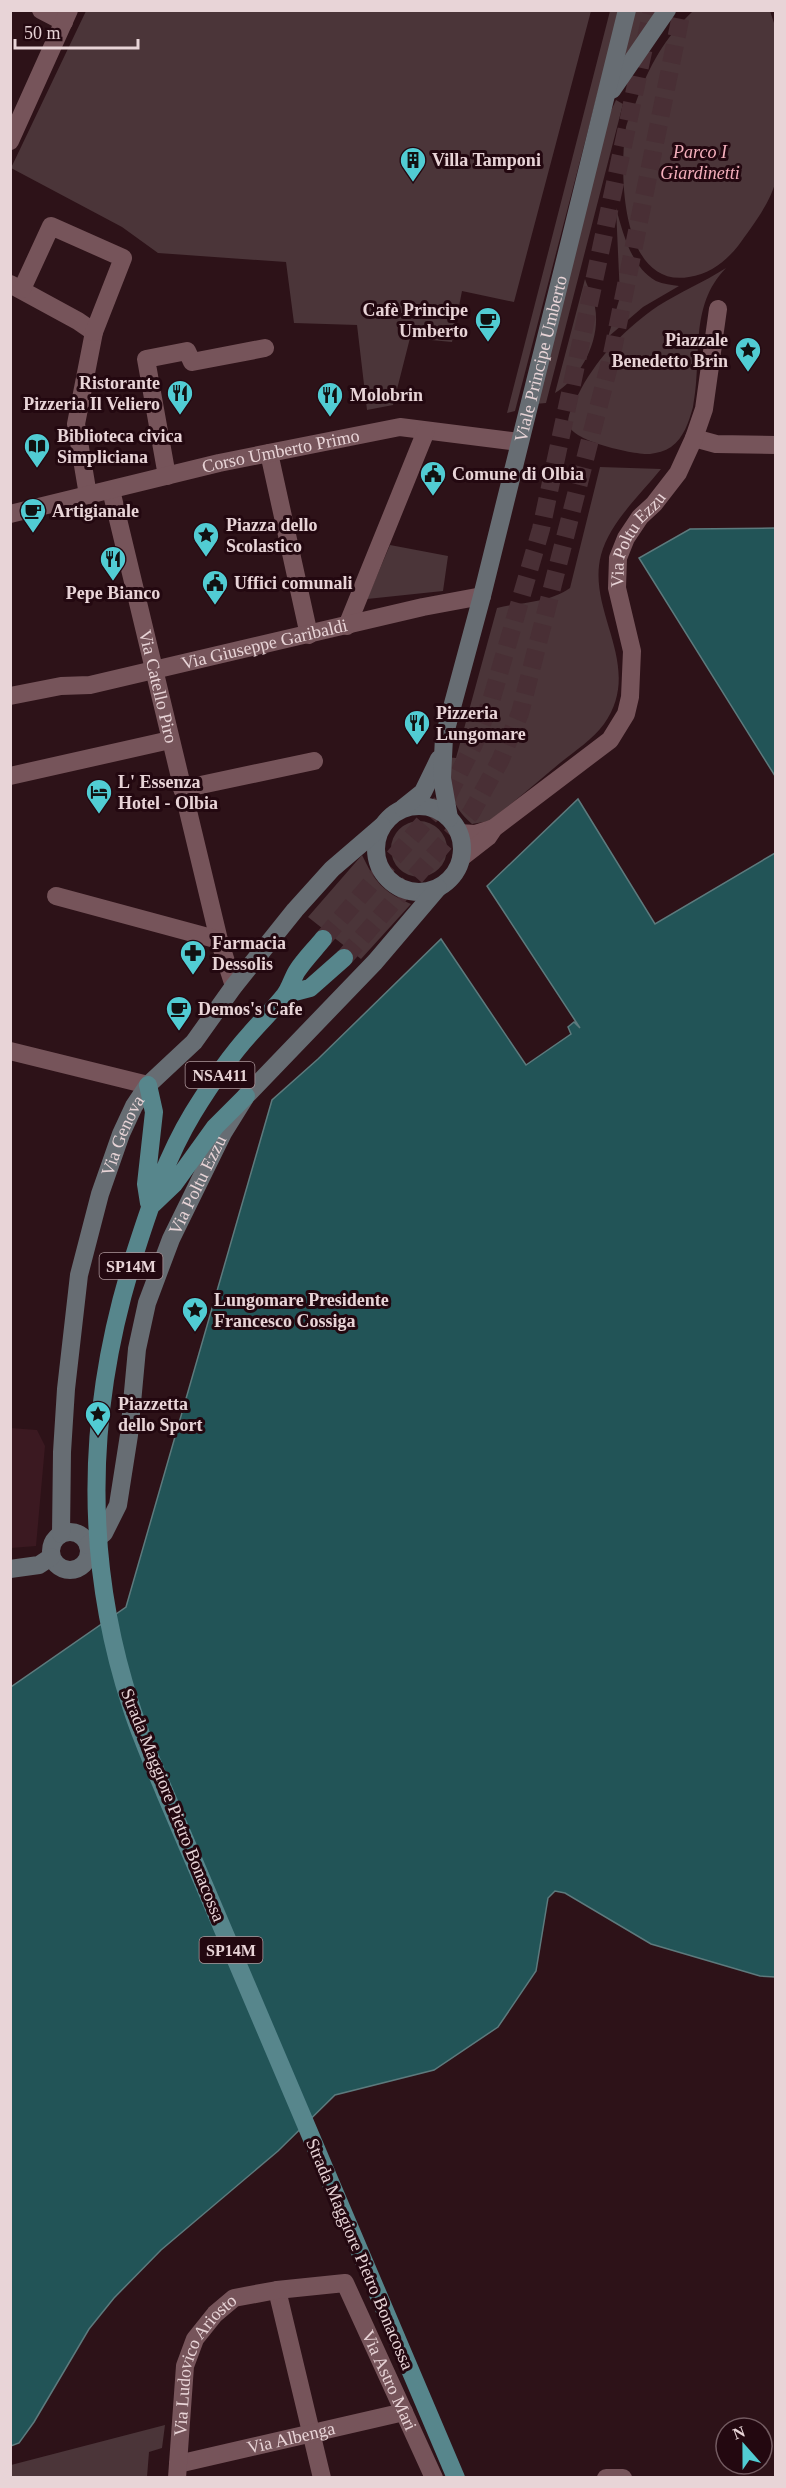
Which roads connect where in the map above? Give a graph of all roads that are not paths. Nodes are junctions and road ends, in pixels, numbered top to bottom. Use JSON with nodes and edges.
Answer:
{"nodes":[{"id":1,"x":42,"y":10,"type":"edge"},
{"id":2,"x":627,"y":10,"type":"edge"},
{"id":3,"x":667,"y":10,"type":"edge"},
{"id":4,"x":67,"y":16,"type":"edge"},
{"id":5,"x":602,"y":107,"type":"junction"},
{"id":6,"x":10,"y":141,"type":"edge"},
{"id":7,"x":16,"y":287,"type":"edge"},
{"id":8,"x":718,"y":309,"type":"dead end"},
{"id":9,"x":94,"y":332,"type":"junction"},
{"id":10,"x":266,"y":348,"type":"dead end"},
{"id":11,"x":426,"y":431,"type":"junction"},
{"id":12,"x":694,"y":438,"type":"junction"},
{"id":13,"x":519,"y":442,"type":"junction"},
{"id":14,"x":776,"y":445,"type":"edge"},
{"id":15,"x":269,"y":453,"type":"junction"},
{"id":16,"x":167,"y":476,"type":"junction"},
{"id":17,"x":111,"y":490,"type":"junction"},
{"id":18,"x":88,"y":495,"type":"junction"},
{"id":19,"x":10,"y":514,"type":"edge"},
{"id":20,"x":482,"y":596,"type":"junction"},
{"id":21,"x":347,"y":626,"type":"junction"},
{"id":22,"x":309,"y":635,"type":"junction"},
{"id":23,"x":154,"y":670,"type":"junction"},
{"id":24,"x":10,"y":696,"type":"edge"},
{"id":25,"x":170,"y":740,"type":"junction"},
{"id":26,"x":443,"y":749,"type":"junction"},
{"id":27,"x":314,"y":760,"type":"dead end"},
{"id":28,"x":10,"y":776,"type":"edge"},
{"id":29,"x":182,"y":789,"type":"junction"},
{"id":30,"x":402,"y":809,"type":"junction"},
{"id":31,"x":454,"y":825,"type":"junction"},
{"id":32,"x":382,"y":826,"type":"junction"},
{"id":33,"x":494,"y":828,"type":"junction"},
{"id":34,"x":461,"y":858,"type":"junction"},
{"id":35,"x":438,"y":888,"type":"junction"},
{"id":36,"x":56,"y":896,"type":"dead end"},
{"id":37,"x":323,"y":939,"type":"tunnel mouth"},
{"id":38,"x":219,"y":940,"type":"junction"},
{"id":39,"x":344,"y":958,"type":"tunnel mouth"},
{"id":40,"x":234,"y":986,"type":"junction"},
{"id":41,"x":287,"y":994,"type":"junction"},
{"id":42,"x":10,"y":1051,"type":"edge"},
{"id":43,"x":148,"y":1086,"type":"junction"},
{"id":44,"x":246,"y":1096,"type":"junction"},
{"id":45,"x":150,"y":1208,"type":"junction"},
{"id":46,"x":60,"y":1534,"type":"junction"},
{"id":47,"x":88,"y":1545,"type":"junction"},
{"id":48,"x":51,"y":1557,"type":"junction"},
{"id":49,"x":10,"y":1569,"type":"edge"},
{"id":50,"x":345,"y":2283,"type":"joint"},
{"id":51,"x":278,"y":2290,"type":"junction"},
{"id":52,"x":404,"y":2412,"type":"junction"},
{"id":53,"x":310,"y":2434,"type":"junction"},
{"id":54,"x":178,"y":2471,"type":"edge"},
{"id":55,"x":322,"y":2478,"type":"edge"},
{"id":56,"x":434,"y":2478,"type":"edge"},
{"id":57,"x":456,"y":2478,"type":"edge"},
{"id":58,"x":606,"y":2478,"type":"edge"},
{"id":59,"x":623,"y":2478,"type":"edge"}],
"edges":[{"from":1,"to":4,"type":"street"},
{"from":2,"to":5,"type":"street","name":"Viale Principe Umberto"},
{"from":3,"to":5,"type":"street","name":"Viale Principe Umberto"},
{"from":4,"to":6,"type":"street"},
{"from":5,"to":13,"type":"street","name":"Viale Principe Umberto"},
{"from":7,"to":9,"type":"street"},
{"from":7,"to":9,"type":"street"},
{"from":8,"to":12,"type":"street","name":"Via Poltu Ezzu"},
{"from":9,"to":18,"type":"street"},
{"from":10,"to":16,"type":"street"},
{"from":11,"to":13,"type":"street","name":"Corso Umberto Primo"},
{"from":11,"to":15,"type":"street","name":"Corso Umberto Primo"},
{"from":11,"to":21,"type":"street"},
{"from":12,"to":14,"type":"street"},
{"from":12,"to":33,"type":"street","name":"Via Poltu Ezzu"},
{"from":13,"to":20,"type":"street","name":"Viale Principe Umberto"},
{"from":15,"to":16,"type":"street","name":"Corso Umberto Primo"},
{"from":15,"to":22,"type":"street"},
{"from":16,"to":17,"type":"street","name":"Corso Umberto Primo"},
{"from":17,"to":18,"type":"street","name":"Corso Umberto Primo"},
{"from":17,"to":23,"type":"street","name":"Via Catello Piro"},
{"from":18,"to":19,"type":"street","name":"Corso Umberto Primo"},
{"from":20,"to":21,"type":"street","name":"Via Giuseppe Garibaldi"},
{"from":20,"to":26,"type":"street","name":"Viale Principe Umberto"},
{"from":21,"to":22,"type":"street","name":"Via Giuseppe Garibaldi"},
{"from":22,"to":23,"type":"street","name":"Via Giuseppe Garibaldi"},
{"from":23,"to":24,"type":"street","name":"Via Giuseppe Garibaldi"},
{"from":23,"to":25,"type":"street","name":"Via Catello Piro"},
{"from":25,"to":28,"type":"street"},
{"from":25,"to":29,"type":"street","name":"Via Catello Piro"},
{"from":26,"to":30,"type":"street","name":"Viale Principe Umberto"},
{"from":26,"to":31,"type":"street","name":"Viale Principe Umberto"},
{"from":27,"to":29,"type":"street"},
{"from":29,"to":38,"type":"street","name":"Via Catello Piro"},
{"from":30,"to":31,"type":"street"},
{"from":30,"to":32,"type":"street"},
{"from":31,"to":33,"type":"street","name":"Via Poltu Ezzu"},
{"from":31,"to":34,"type":"street"},
{"from":32,"to":35,"type":"street"},
{"from":32,"to":40,"type":"street","name":"Via Genova"},
{"from":33,"to":34,"type":"street","name":"Via Poltu Ezzu"},
{"from":34,"to":35,"type":"street"},
{"from":35,"to":44,"type":"street","name":"Via Poltu Ezzu"},
{"from":36,"to":38,"type":"street"},
{"from":37,"to":41,"type":"main road","name":"Strada Maggiore Pietro Bonacossa","number":"NSA411"},
{"from":38,"to":40,"type":"street","name":"Via Catello Piro"},
{"from":39,"to":41,"type":"main road","name":"Strada Maggiore Pietro Bonacossa","number":"NSA411"},
{"from":40,"to":43,"type":"street","name":"Via Genova"},
{"from":41,"to":45,"type":"main road","name":"Strada Maggiore Pietro Bonacossa","number":"NSA411"},
{"from":42,"to":43,"type":"street"},
{"from":43,"to":45,"type":"main road"},
{"from":43,"to":46,"type":"street","name":"Via Genova"},
{"from":44,"to":45,"type":"main road"},
{"from":44,"to":47,"type":"street","name":"Via Poltu Ezzu"},
{"from":45,"to":57,"type":"main road","name":"Strada Maggiore Pietro Bonacossa","number":"SP14M"},
{"from":46,"to":47,"type":"street"},
{"from":46,"to":48,"type":"street"},
{"from":47,"to":48,"type":"street"},
{"from":48,"to":49,"type":"street"},
{"from":50,"to":51,"type":"street","name":"Via Ludovico Ariosto"},
{"from":50,"to":52,"type":"street","name":"Via Astro Mari"},
{"from":51,"to":53,"type":"street"},
{"from":51,"to":54,"type":"street","name":"Via Ludovico Ariosto"},
{"from":52,"to":53,"type":"street","name":"Via Albenga"},
{"from":52,"to":56,"type":"street","name":"Via Astro Mari"},
{"from":53,"to":54,"type":"street","name":"Via Albenga"},
{"from":53,"to":55,"type":"street"},
{"from":58,"to":59,"type":"street"}]}
